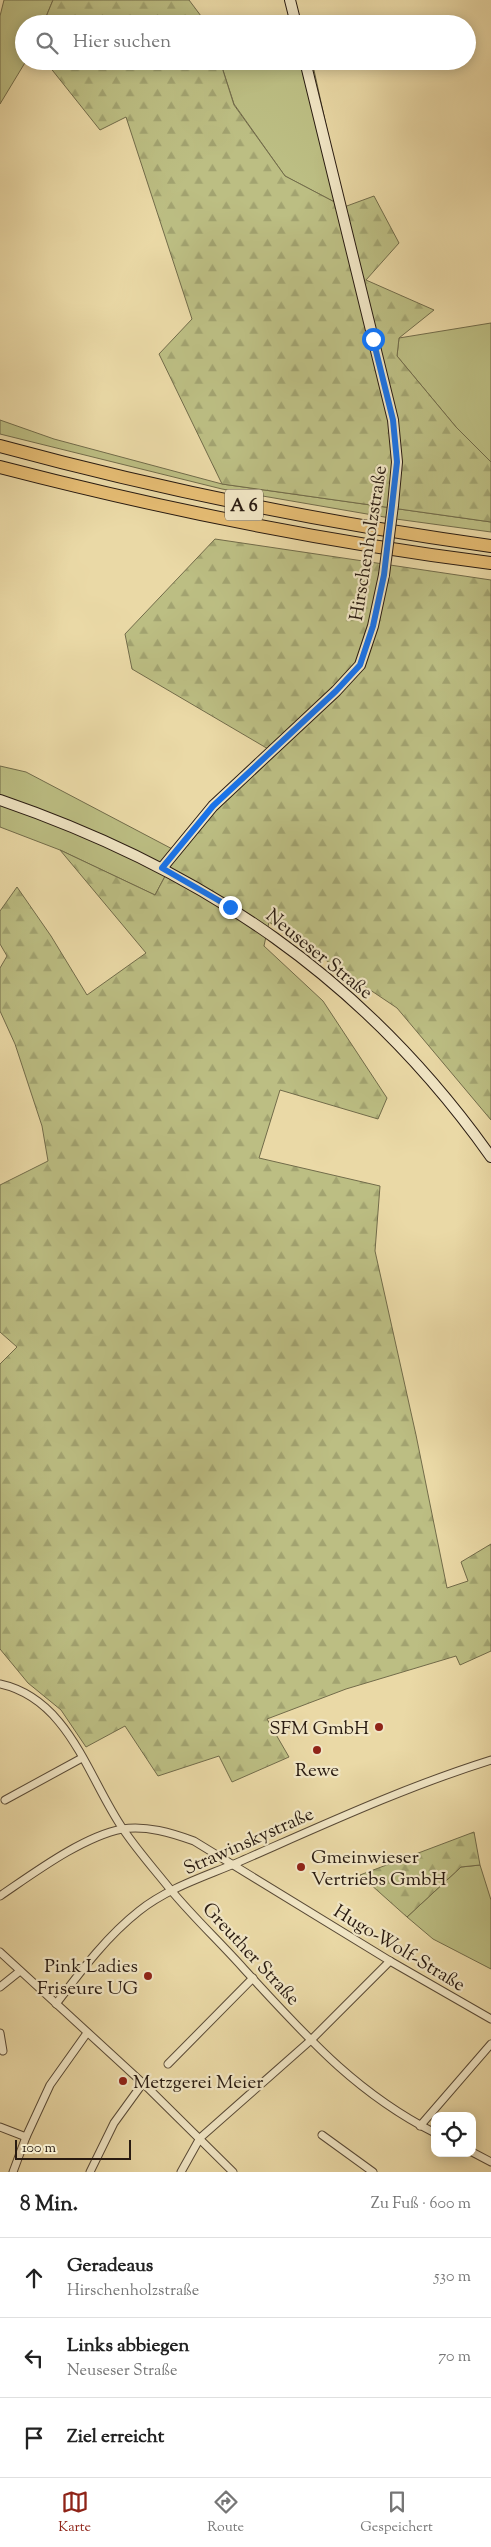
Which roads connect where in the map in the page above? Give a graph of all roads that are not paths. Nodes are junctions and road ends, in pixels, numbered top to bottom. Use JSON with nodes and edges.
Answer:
{"nodes":[{"id":1,"x":290,"y":0,"type":"edge"},
{"id":2,"x":294,"y":15,"type":"edge"},
{"id":3,"x":307,"y":70,"type":"edge"},
{"id":4,"x":0,"y":446,"type":"edge"},
{"id":5,"x":0,"y":467,"type":"edge"},
{"id":6,"x":491,"y":546,"type":"edge"},
{"id":7,"x":491,"y":563,"type":"edge"},
{"id":8,"x":0,"y":800,"type":"edge"},
{"id":9,"x":162,"y":868,"type":"junction"},
{"id":10,"x":491,"y":1157,"type":"edge"},
{"id":11,"x":0,"y":1684,"type":"edge"},
{"id":12,"x":82,"y":1758,"type":"junction"},
{"id":13,"x":491,"y":1760,"type":"edge"},
{"id":14,"x":5,"y":1800,"type":"dead end"},
{"id":15,"x":123,"y":1829,"type":"junction"},
{"id":16,"x":232,"y":1865,"type":"junction"},
{"id":17,"x":171,"y":1891,"type":"junction"},
{"id":18,"x":0,"y":1896,"type":"edge"},
{"id":19,"x":0,"y":1952,"type":"edge"},
{"id":20,"x":390,"y":1962,"type":"junction"},
{"id":21,"x":20,"y":1971,"type":"junction"},
{"id":22,"x":253,"y":1978,"type":"junction"},
{"id":23,"x":0,"y":1988,"type":"edge"},
{"id":24,"x":56,"y":2004,"type":"junction"},
{"id":25,"x":491,"y":2019,"type":"edge"},
{"id":26,"x":0,"y":2033,"type":"edge"},
{"id":27,"x":87,"y":2033,"type":"junction"},
{"id":28,"x":311,"y":2040,"type":"junction"},
{"id":29,"x":491,"y":2044,"type":"edge"},
{"id":30,"x":3,"y":2051,"type":"dead end"},
{"id":31,"x":168,"y":2064,"type":"dead end"},
{"id":32,"x":143,"y":2083,"type":"junction"},
{"id":33,"x":420,"y":2126,"type":"junction"},
{"id":34,"x":0,"y":2127,"type":"edge"},
{"id":35,"x":431,"y":2131,"type":"edge"},
{"id":36,"x":322,"y":2135,"type":"dead end"},
{"id":37,"x":26,"y":2136,"type":"junction"},
{"id":38,"x":200,"y":2138,"type":"junction"},
{"id":39,"x":476,"y":2154,"type":"edge"},
{"id":40,"x":491,"y":2162,"type":"edge"},
{"id":41,"x":374,"y":2171,"type":"edge"},
{"id":42,"x":13,"y":2172,"type":"edge"},
{"id":43,"x":90,"y":2172,"type":"edge"},
{"id":44,"x":181,"y":2172,"type":"edge"},
{"id":45,"x":233,"y":2172,"type":"edge"}],
"edges":[{"from":1,"to":2,"type":"street"},
{"from":3,"to":9,"type":"street","name":"Hirschenholzstraße","bridge":true},
{"from":4,"to":6,"type":"highway","number":"A 6"},
{"from":5,"to":7,"type":"highway","number":"A 6"},
{"from":8,"to":9,"type":"street","name":"Neuseser Straße"},
{"from":9,"to":10,"type":"street","name":"Neuseser Straße"},
{"from":11,"to":12,"type":"street","name":"Greuther Straße"},
{"from":12,"to":14,"type":"street"},
{"from":12,"to":15,"type":"street","name":"Greuther Straße"},
{"from":13,"to":16,"type":"street","name":"Strawinskystraße"},
{"from":15,"to":16,"type":"street","name":"Hugo-Wolf-Straße"},
{"from":15,"to":17,"type":"street","name":"Greuther Straße"},
{"from":15,"to":18,"type":"street","name":"Hugo-Wolf-Straße"},
{"from":16,"to":17,"type":"street","name":"Strawinskystraße"},
{"from":16,"to":20,"type":"street","name":"Hugo-Wolf-Straße"},
{"from":17,"to":22,"type":"street","name":"Greuther Straße"},
{"from":17,"to":24,"type":"street","name":"Strawinskystraße"},
{"from":19,"to":21,"type":"street"},
{"from":20,"to":25,"type":"street","name":"Hugo-Wolf-Straße"},
{"from":20,"to":28,"type":"street"},
{"from":21,"to":23,"type":"street"},
{"from":21,"to":24,"type":"street"},
{"from":22,"to":28,"type":"street","name":"Greuther Straße"},
{"from":22,"to":31,"type":"street"},
{"from":24,"to":27,"type":"street"},
{"from":26,"to":30,"type":"street"},
{"from":27,"to":32,"type":"street"},
{"from":27,"to":37,"type":"street"},
{"from":28,"to":33,"type":"street","name":"Greuther Straße"},
{"from":28,"to":38,"type":"street"},
{"from":29,"to":33,"type":"street"},
{"from":32,"to":38,"type":"street"},
{"from":32,"to":43,"type":"street"},
{"from":33,"to":35,"type":"street","name":"Greuther Straße"},
{"from":34,"to":37,"type":"street"},
{"from":36,"to":41,"type":"street"},
{"from":37,"to":42,"type":"street"},
{"from":38,"to":44,"type":"street"},
{"from":38,"to":45,"type":"street"},
{"from":39,"to":40,"type":"street"}]}
